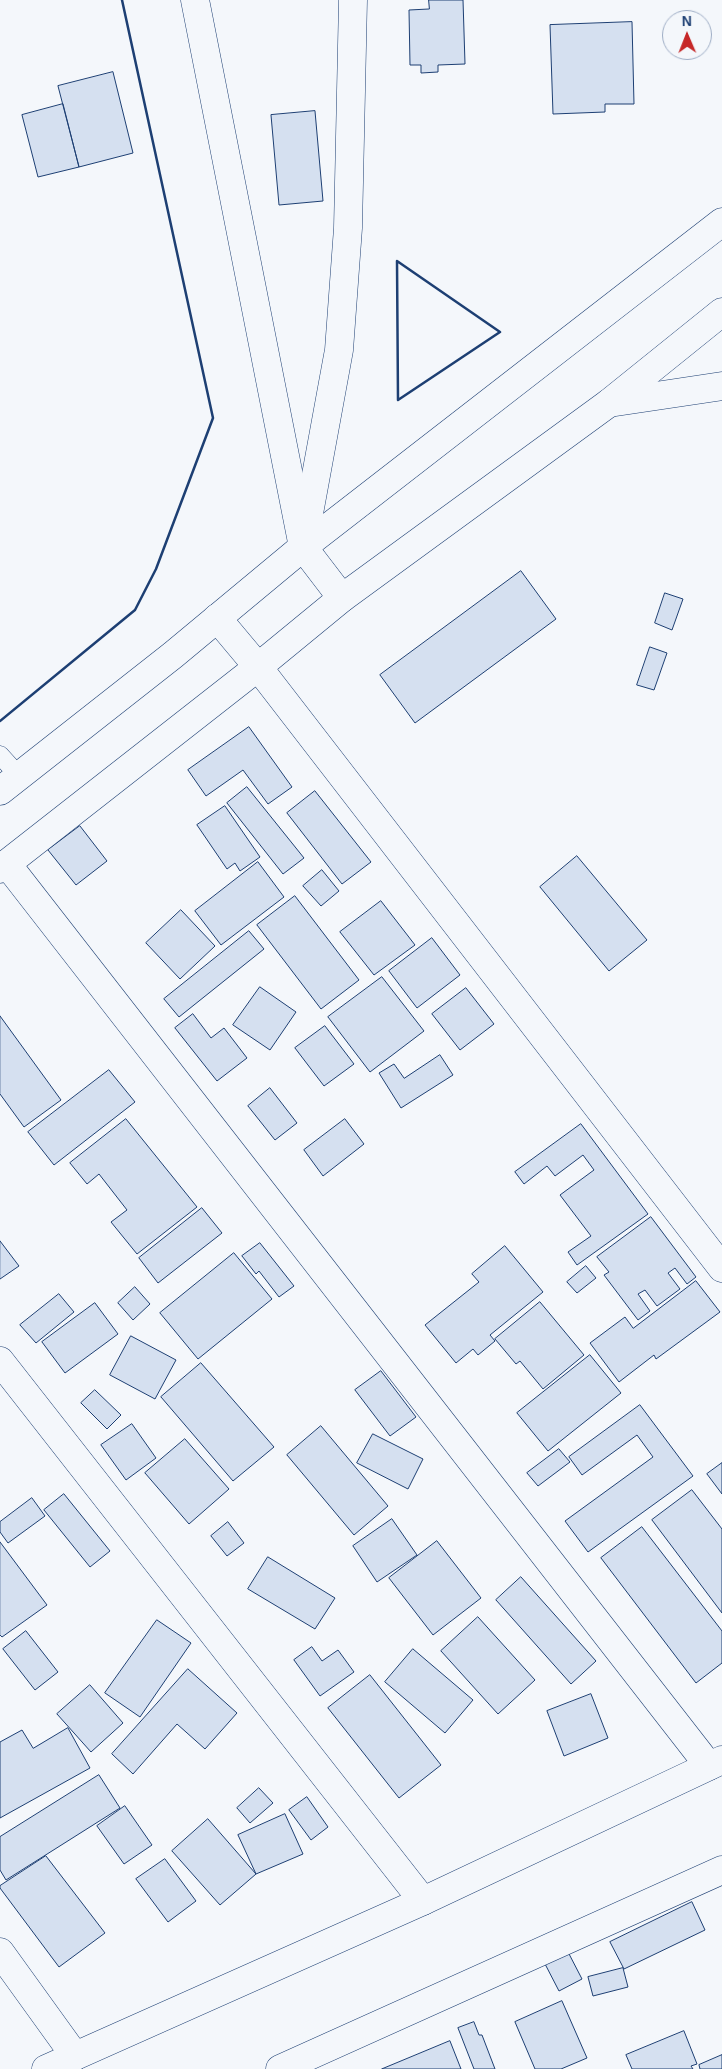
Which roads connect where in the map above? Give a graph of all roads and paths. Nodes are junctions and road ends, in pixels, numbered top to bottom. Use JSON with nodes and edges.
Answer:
{"nodes":[{"id":1,"x":195,"y":0,"type":"edge"},
{"id":2,"x":353,"y":0,"type":"edge"},
{"id":3,"x":722,"y":222,"type":"edge"},
{"id":4,"x":722,"y":312,"type":"edge"},
{"id":5,"x":722,"y":386,"type":"edge"},
{"id":6,"x":608,"y":403,"type":"junction"},
{"id":7,"x":303,"y":547,"type":"junction"},
{"id":8,"x":342,"y":598,"type":"junction"},
{"id":9,"x":217,"y":618,"type":"junction"},
{"id":10,"x":258,"y":667,"type":"junction"},
{"id":11,"x":0,"y":755,"type":"edge"},
{"id":12,"x":10,"y":783,"type":"edge"},
{"id":13,"x":4,"y":866,"type":"edge"},
{"id":14,"x":722,"y":1268,"type":"edge"},
{"id":15,"x":4,"y":1373,"type":"edge"},
{"id":16,"x":715,"y":1762,"type":"edge"},
{"id":17,"x":722,"y":1870,"type":"edge"},
{"id":18,"x":423,"y":1900,"type":"junction"},
{"id":19,"x":0,"y":1952,"type":"edge"},
{"id":20,"x":75,"y":2056,"type":"junction"},
{"id":21,"x":46,"y":2069,"type":"edge"},
{"id":22,"x":280,"y":2069,"type":"edge"}],
"edges":[{"from":1,"to":7,"type":"street"},
{"from":2,"to":7,"type":"street"},
{"from":3,"to":7,"type":"street"},
{"from":4,"to":6,"type":"street"},
{"from":5,"to":6,"type":"street"},
{"from":6,"to":8,"type":"street"},
{"from":7,"to":8,"type":"street"},
{"from":7,"to":9,"type":"street"},
{"from":8,"to":10,"type":"street"},
{"from":9,"to":10,"type":"street"},
{"from":9,"to":12,"type":"street"},
{"from":10,"to":13,"type":"street"},
{"from":10,"to":14,"type":"street"},
{"from":11,"to":12,"type":"lane"},
{"from":13,"to":16,"type":"street"},
{"from":15,"to":18,"type":"street"},
{"from":16,"to":18,"type":"street"},
{"from":17,"to":22,"type":"street"},
{"from":18,"to":20,"type":"street"},
{"from":19,"to":20,"type":"street"},
{"from":20,"to":21,"type":"street"}]}
